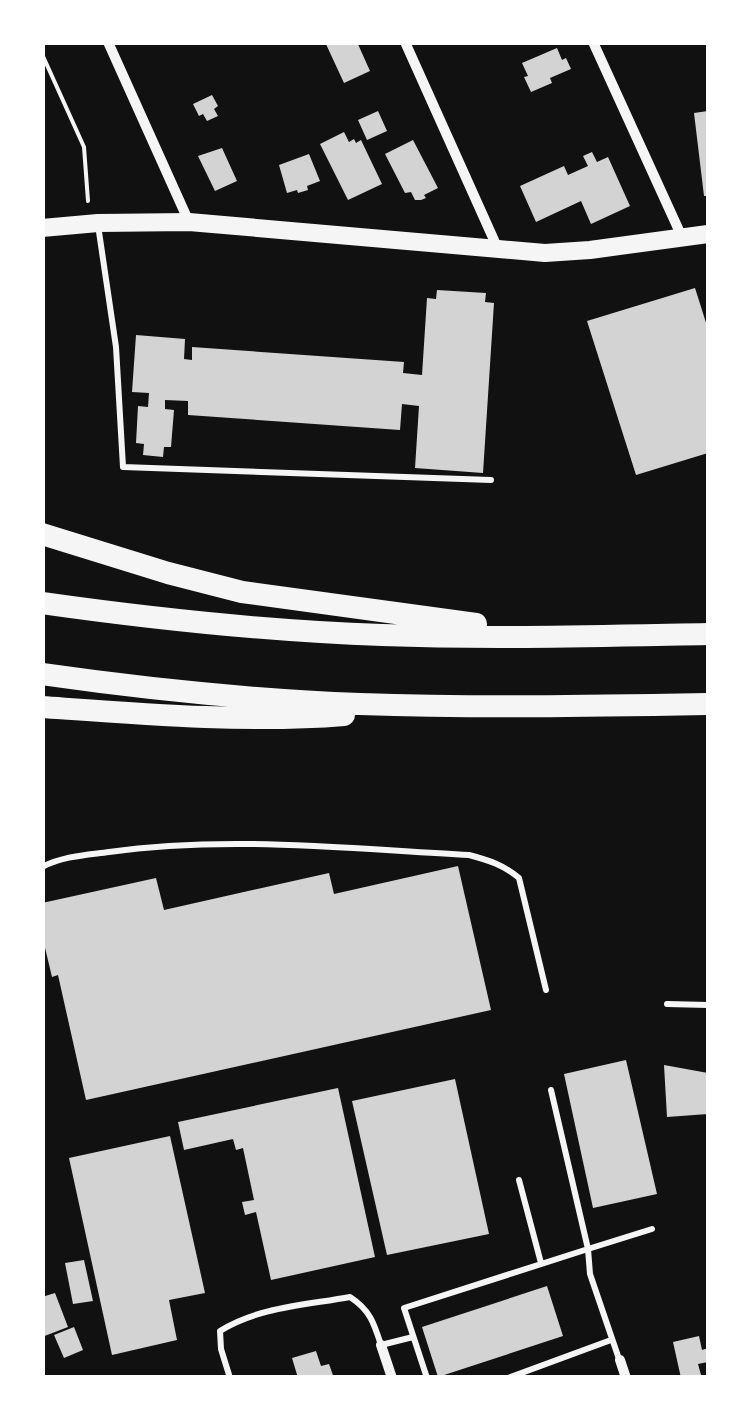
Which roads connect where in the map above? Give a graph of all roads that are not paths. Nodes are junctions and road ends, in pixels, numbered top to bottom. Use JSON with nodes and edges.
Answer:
{"nodes":[{"id":1,"x":108,"y":42,"type":"edge"},
{"id":2,"x":406,"y":42,"type":"edge"},
{"id":3,"x":593,"y":42,"type":"edge"},
{"id":4,"x":190,"y":222,"type":"junction"},
{"id":5,"x":98,"y":223,"type":"junction"},
{"id":6,"x":42,"y":228,"type":"edge"},
{"id":7,"x":708,"y":234,"type":"edge"},
{"id":8,"x":682,"y":237,"type":"junction"},
{"id":9,"x":498,"y":250,"type":"junction"},
{"id":10,"x":491,"y":480,"type":"dead end"},
{"id":11,"x":42,"y":534,"type":"edge"},
{"id":12,"x":42,"y":603,"type":"edge"},
{"id":13,"x":708,"y":634,"type":"edge"},
{"id":14,"x":564,"y":636,"type":"junction"},
{"id":15,"x":42,"y":674,"type":"edge"},
{"id":16,"x":708,"y":704,"type":"edge"},
{"id":17,"x":446,"y":706,"type":"junction"},
{"id":18,"x":42,"y":708,"type":"edge"},
{"id":19,"x":42,"y":867,"type":"edge"},
{"id":20,"x":546,"y":990,"type":"dead end"},
{"id":21,"x":667,"y":1004,"type":"dead end"},
{"id":22,"x":708,"y":1005,"type":"edge"},
{"id":23,"x":551,"y":1090,"type":"dead end"},
{"id":24,"x":519,"y":1180,"type":"dead end"},
{"id":25,"x":652,"y":1228,"type":"dead end"},
{"id":26,"x":588,"y":1249,"type":"junction"},
{"id":27,"x":540,"y":1263,"type":"junction"},
{"id":28,"x":413,"y":1336,"type":"junction"},
{"id":29,"x":611,"y":1340,"type":"junction"},
{"id":30,"x":381,"y":1345,"type":"junction"},
{"id":31,"x":620,"y":1360,"type":"joint"},
{"id":32,"x":230,"y":1378,"type":"edge"},
{"id":33,"x":392,"y":1378,"type":"edge"},
{"id":34,"x":427,"y":1378,"type":"edge"},
{"id":35,"x":508,"y":1378,"type":"edge"},
{"id":36,"x":626,"y":1378,"type":"edge"}],
"edges":[{"from":1,"to":4,"type":"street"},
{"from":2,"to":9,"type":"street"},
{"from":3,"to":8,"type":"street"},
{"from":4,"to":5,"type":"main road"},
{"from":4,"to":9,"type":"main road"},
{"from":5,"to":6,"type":"main road"},
{"from":5,"to":10,"type":"lane"},
{"from":7,"to":8,"type":"main road"},
{"from":8,"to":9,"type":"main road"},
{"from":11,"to":14,"type":"highway"},
{"from":12,"to":14,"type":"highway"},
{"from":13,"to":14,"type":"highway"},
{"from":15,"to":17,"type":"highway"},
{"from":16,"to":17,"type":"highway"},
{"from":17,"to":18,"type":"highway"},
{"from":19,"to":20,"type":"lane"},
{"from":21,"to":22,"type":"lane"},
{"from":23,"to":26,"type":"lane"},
{"from":24,"to":27,"type":"lane"},
{"from":25,"to":26,"type":"lane"},
{"from":26,"to":27,"type":"lane"},
{"from":26,"to":29,"type":"lane"},
{"from":27,"to":28,"type":"lane"},
{"from":28,"to":30,"type":"lane"},
{"from":28,"to":34,"type":"lane"},
{"from":29,"to":31,"type":"lane"},
{"from":29,"to":35,"type":"lane"},
{"from":30,"to":32,"type":"lane"},
{"from":30,"to":33,"type":"street"},
{"from":31,"to":36,"type":"street"}]}
